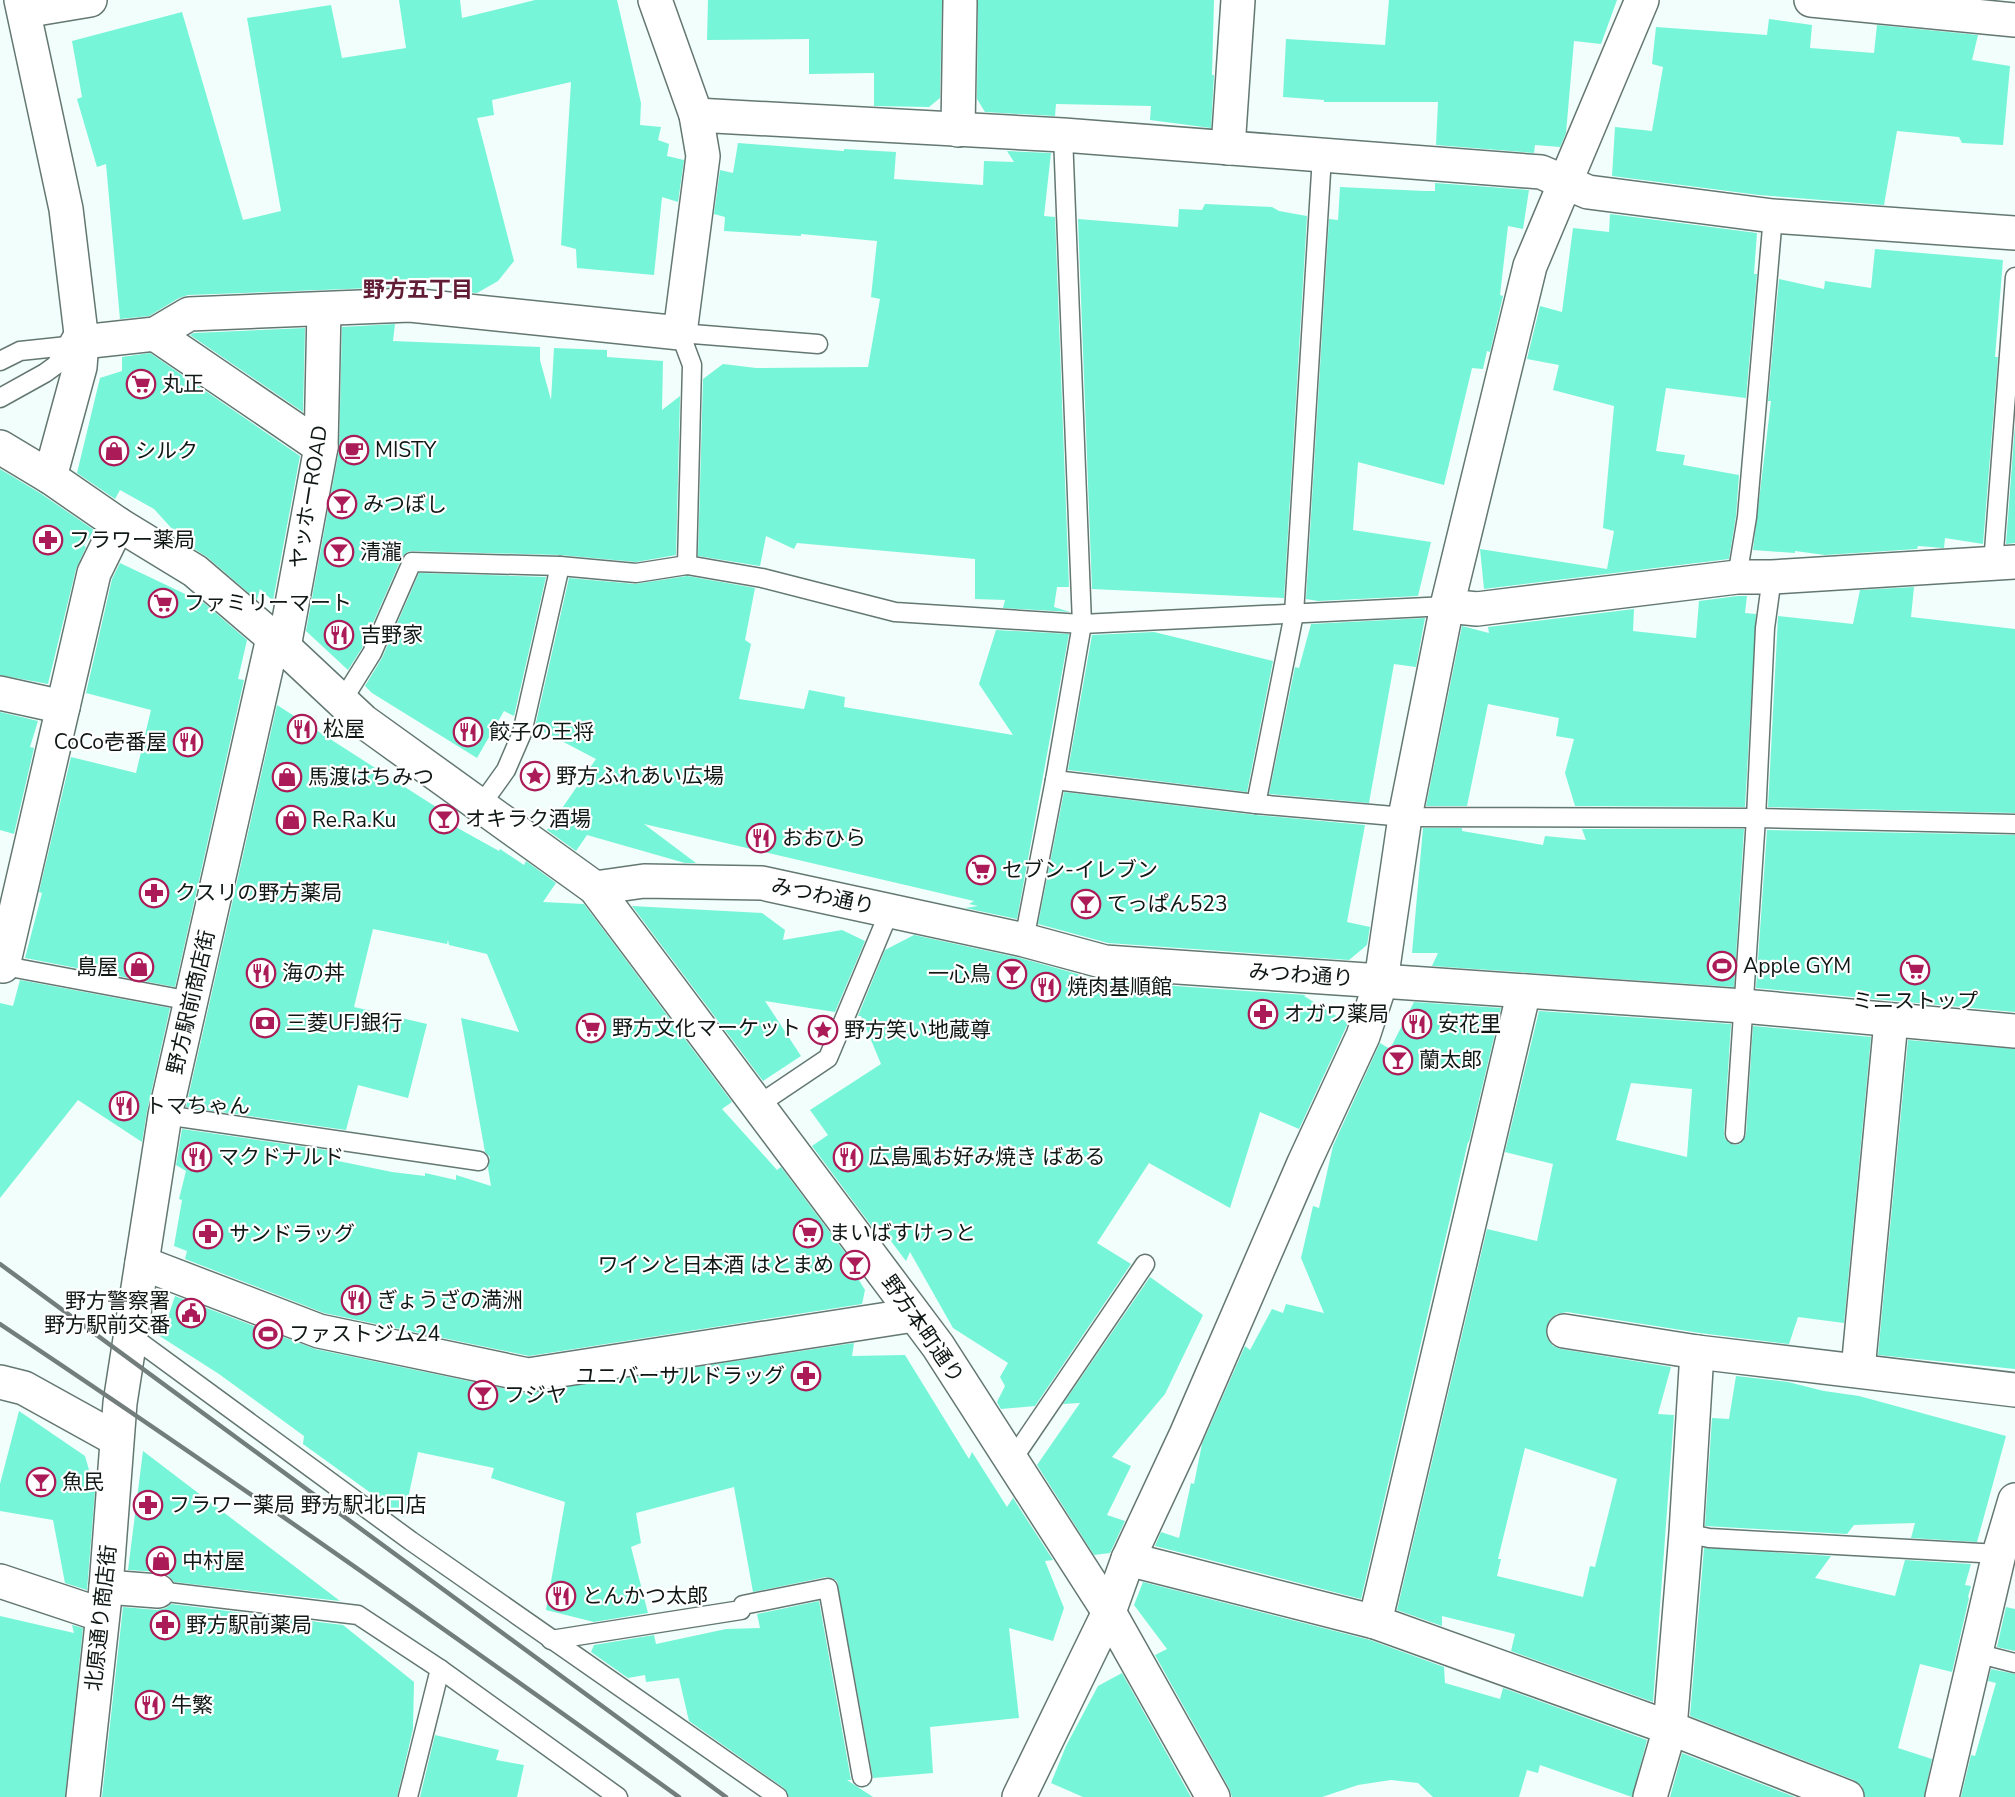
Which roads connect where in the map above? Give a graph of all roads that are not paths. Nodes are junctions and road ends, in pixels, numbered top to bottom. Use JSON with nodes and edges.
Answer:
{"nodes":[{"id":1,"x":90,"y":0,"type":"edge"},
{"id":2,"x":655,"y":0,"type":"edge"},
{"id":3,"x":1238,"y":0,"type":"edge"},
{"id":4,"x":1642,"y":0,"type":"edge"},
{"id":5,"x":1811,"y":0,"type":"edge"},
{"id":6,"x":960,"y":2,"type":"dead end"},
{"id":7,"x":23,"y":6,"type":"edge"},
{"id":8,"x":2015,"y":20,"type":"edge"},
{"id":9,"x":696,"y":115,"type":"junction"},
{"id":10,"x":958,"y":130,"type":"junction"},
{"id":11,"x":1063,"y":135,"type":"junction"},
{"id":12,"x":1228,"y":148,"type":"junction"},
{"id":13,"x":1322,"y":156,"type":"junction"},
{"id":14,"x":1566,"y":184,"type":"junction"},
{"id":15,"x":1773,"y":216,"type":"junction"},
{"id":16,"x":2015,"y":234,"type":"edge"},
{"id":17,"x":2015,"y":277,"type":"edge"},
{"id":18,"x":324,"y":309,"type":"junction"},
{"id":19,"x":680,"y":333,"type":"junction"},
{"id":20,"x":155,"y":334,"type":"junction"},
{"id":21,"x":76,"y":337,"type":"junction"},
{"id":22,"x":818,"y":344,"type":"dead end"},
{"id":23,"x":0,"y":361,"type":"edge"},
{"id":24,"x":0,"y":398,"type":"edge"},
{"id":25,"x":0,"y":447,"type":"edge"},
{"id":26,"x":321,"y":447,"type":"junction"},
{"id":27,"x":50,"y":477,"type":"junction"},
{"id":28,"x":118,"y":524,"type":"junction"},
{"id":29,"x":2004,"y":563,"type":"edge"},
{"id":30,"x":687,"y":565,"type":"junction"},
{"id":31,"x":560,"y":566,"type":"junction"},
{"id":32,"x":1737,"y":577,"type":"junction"},
{"id":33,"x":1772,"y":577,"type":"junction"},
{"id":34,"x":1447,"y":606,"type":"junction"},
{"id":35,"x":1294,"y":614,"type":"junction"},
{"id":36,"x":1082,"y":624,"type":"junction"},
{"id":37,"x":278,"y":642,"type":"junction"},
{"id":38,"x":0,"y":693,"type":"edge"},
{"id":39,"x":342,"y":701,"type":"junction"},
{"id":40,"x":63,"y":707,"type":"junction"},
{"id":41,"x":1055,"y":780,"type":"junction"},
{"id":42,"x":1256,"y":804,"type":"junction"},
{"id":43,"x":481,"y":805,"type":"junction"},
{"id":44,"x":1405,"y":817,"type":"junction"},
{"id":45,"x":1756,"y":818,"type":"junction"},
{"id":46,"x":2015,"y":824,"type":"edge"},
{"id":47,"x":594,"y":888,"type":"junction"},
{"id":48,"x":890,"y":910,"type":"junction"},
{"id":49,"x":1024,"y":940,"type":"junction"},
{"id":50,"x":2,"y":965,"type":"edge"},
{"id":51,"x":1382,"y":981,"type":"junction"},
{"id":52,"x":1524,"y":991,"type":"junction"},
{"id":53,"x":191,"y":1001,"type":"junction"},
{"id":54,"x":1743,"y":1006,"type":"junction"},
{"id":55,"x":1891,"y":1021,"type":"junction"},
{"id":56,"x":2015,"y":1031,"type":"edge"},
{"id":57,"x":758,"y":1106,"type":"junction"},
{"id":58,"x":165,"y":1115,"type":"junction"},
{"id":59,"x":1735,"y":1134,"type":"dead end"},
{"id":60,"x":479,"y":1161,"type":"dead end"},
{"id":61,"x":142,"y":1263,"type":"junction"},
{"id":62,"x":1145,"y":1264,"type":"dead end"},
{"id":63,"x":914,"y":1315,"type":"junction"},
{"id":64,"x":1564,"y":1331,"type":"dead end"},
{"id":65,"x":130,"y":1335,"type":"junction"},
{"id":66,"x":1697,"y":1352,"type":"junction"},
{"id":67,"x":1858,"y":1370,"type":"junction"},
{"id":68,"x":0,"y":1382,"type":"edge"},
{"id":69,"x":2015,"y":1390,"type":"edge"},
{"id":70,"x":116,"y":1439,"type":"junction"},
{"id":71,"x":1012,"y":1460,"type":"junction"},
{"id":72,"x":2015,"y":1500,"type":"edge"},
{"id":73,"x":1686,"y":1533,"type":"junction"},
{"id":74,"x":1999,"y":1554,"type":"junction"},
{"id":75,"x":1128,"y":1559,"type":"junction"},
{"id":76,"x":0,"y":1581,"type":"edge"},
{"id":77,"x":158,"y":1591,"type":"joint"},
{"id":78,"x":104,"y":1601,"type":"junction"},
{"id":79,"x":1109,"y":1612,"type":"junction"},
{"id":80,"x":1376,"y":1622,"type":"junction"},
{"id":81,"x":551,"y":1640,"type":"junction"},
{"id":82,"x":1976,"y":1653,"type":"junction"},
{"id":83,"x":2015,"y":1663,"type":"edge"},
{"id":84,"x":440,"y":1668,"type":"junction"},
{"id":85,"x":1670,"y":1728,"type":"junction"},
{"id":86,"x":862,"y":1777,"type":"dead end"},
{"id":87,"x":83,"y":1797,"type":"edge"},
{"id":88,"x":408,"y":1797,"type":"edge"},
{"id":89,"x":618,"y":1797,"type":"edge"},
{"id":90,"x":778,"y":1797,"type":"edge"},
{"id":91,"x":1019,"y":1797,"type":"edge"},
{"id":92,"x":1213,"y":1797,"type":"edge"},
{"id":93,"x":1650,"y":1797,"type":"edge"},
{"id":94,"x":1846,"y":1797,"type":"edge"},
{"id":95,"x":1942,"y":1797,"type":"edge"}],
"edges":[{"from":1,"to":7,"type":"street"},
{"from":2,"to":9,"type":"street"},
{"from":3,"to":12,"type":"street"},
{"from":4,"to":14,"type":"street"},
{"from":5,"to":8,"type":"street"},
{"from":6,"to":10,"type":"street"},
{"from":7,"to":21,"type":"street"},
{"from":9,"to":10,"type":"street"},
{"from":9,"to":19,"type":"street"},
{"from":10,"to":11,"type":"street"},
{"from":11,"to":12,"type":"street"},
{"from":11,"to":36,"type":"lane"},
{"from":12,"to":13,"type":"street"},
{"from":13,"to":14,"type":"street"},
{"from":13,"to":35,"type":"lane"},
{"from":14,"to":15,"type":"street"},
{"from":14,"to":34,"type":"street"},
{"from":15,"to":16,"type":"street"},
{"from":15,"to":32,"type":"lane"},
{"from":17,"to":29,"type":"lane"},
{"from":18,"to":19,"type":"street"},
{"from":18,"to":20,"type":"street"},
{"from":18,"to":26,"type":"street","name":"ヤッホーROAD"},
{"from":19,"to":22,"type":"lane"},
{"from":19,"to":30,"type":"lane"},
{"from":20,"to":21,"type":"street"},
{"from":20,"to":26,"type":"street"},
{"from":21,"to":23,"type":"lane"},
{"from":21,"to":24,"type":"lane"},
{"from":21,"to":27,"type":"street"},
{"from":25,"to":27,"type":"street","name":"野方本町通り"},
{"from":26,"to":37,"type":"street","name":"ヤッホーROAD"},
{"from":27,"to":28,"type":"street","name":"野方本町通り"},
{"from":28,"to":37,"type":"street","name":"野方本町通り"},
{"from":28,"to":40,"type":"street"},
{"from":29,"to":33,"type":"street"},
{"from":30,"to":31,"type":"lane"},
{"from":30,"to":36,"type":"lane"},
{"from":31,"to":39,"type":"lane"},
{"from":31,"to":43,"type":"lane"},
{"from":32,"to":33,"type":"street"},
{"from":32,"to":34,"type":"street"},
{"from":33,"to":45,"type":"lane"},
{"from":34,"to":35,"type":"lane"},
{"from":34,"to":44,"type":"street"},
{"from":35,"to":36,"type":"lane"},
{"from":35,"to":42,"type":"lane"},
{"from":36,"to":41,"type":"lane"},
{"from":37,"to":39,"type":"street","name":"野方本町通り"},
{"from":37,"to":53,"type":"street","name":"野方駅前商店街"},
{"from":38,"to":40,"type":"street"},
{"from":39,"to":43,"type":"street","name":"野方本町通り"},
{"from":40,"to":50,"type":"street"},
{"from":41,"to":42,"type":"lane"},
{"from":41,"to":49,"type":"lane"},
{"from":42,"to":44,"type":"lane"},
{"from":43,"to":47,"type":"street","name":"野方本町通り"},
{"from":44,"to":45,"type":"lane"},
{"from":44,"to":51,"type":"street"},
{"from":45,"to":46,"type":"lane"},
{"from":45,"to":54,"type":"lane"},
{"from":47,"to":48,"type":"street","name":"みつわ通り"},
{"from":47,"to":57,"type":"street","name":"野方本町通り"},
{"from":48,"to":49,"type":"street","name":"みつわ通り"},
{"from":48,"to":57,"type":"lane"},
{"from":49,"to":51,"type":"street","name":"みつわ通り"},
{"from":50,"to":53,"type":"lane"},
{"from":51,"to":52,"type":"street","name":"みつわ通り"},
{"from":51,"to":75,"type":"street"},
{"from":52,"to":54,"type":"street","name":"みつわ通り"},
{"from":52,"to":80,"type":"street"},
{"from":53,"to":58,"type":"street","name":"野方駅前商店街"},
{"from":54,"to":55,"type":"street","name":"みつわ通り"},
{"from":54,"to":59,"type":"lane"},
{"from":55,"to":56,"type":"street","name":"みつわ通り"},
{"from":55,"to":67,"type":"street"},
{"from":57,"to":63,"type":"street","name":"野方本町通り"},
{"from":58,"to":60,"type":"lane"},
{"from":58,"to":61,"type":"street","name":"野方駅前商店街"},
{"from":61,"to":63,"type":"street"},
{"from":61,"to":65,"type":"street","name":"野方駅前商店街"},
{"from":62,"to":71,"type":"lane"},
{"from":63,"to":71,"type":"street","name":"野方本町通り"},
{"from":64,"to":66,"type":"street"},
{"from":65,"to":70,"type":"street","name":"北原通り商店街"},
{"from":65,"to":81,"type":"lane"},
{"from":66,"to":67,"type":"street"},
{"from":66,"to":73,"type":"street"},
{"from":67,"to":69,"type":"street"},
{"from":68,"to":70,"type":"street"},
{"from":70,"to":78,"type":"street","name":"北原通り商店街"},
{"from":71,"to":79,"type":"street","name":"野方本町通り"},
{"from":72,"to":74,"type":"street"},
{"from":73,"to":74,"type":"lane"},
{"from":73,"to":85,"type":"street"},
{"from":74,"to":82,"type":"street"},
{"from":75,"to":79,"type":"street"},
{"from":75,"to":80,"type":"street"},
{"from":76,"to":78,"type":"street"},
{"from":77,"to":78,"type":"street"},
{"from":77,"to":84,"type":"lane"},
{"from":78,"to":87,"type":"street","name":"北原通り商店街"},
{"from":79,"to":91,"type":"street"},
{"from":79,"to":92,"type":"street","name":"野方本町通り"},
{"from":80,"to":85,"type":"street"},
{"from":81,"to":86,"type":"lane"},
{"from":81,"to":90,"type":"lane"},
{"from":82,"to":83,"type":"lane"},
{"from":82,"to":95,"type":"street"},
{"from":84,"to":88,"type":"lane"},
{"from":84,"to":89,"type":"lane"},
{"from":85,"to":93,"type":"street"},
{"from":85,"to":94,"type":"street"}]}
